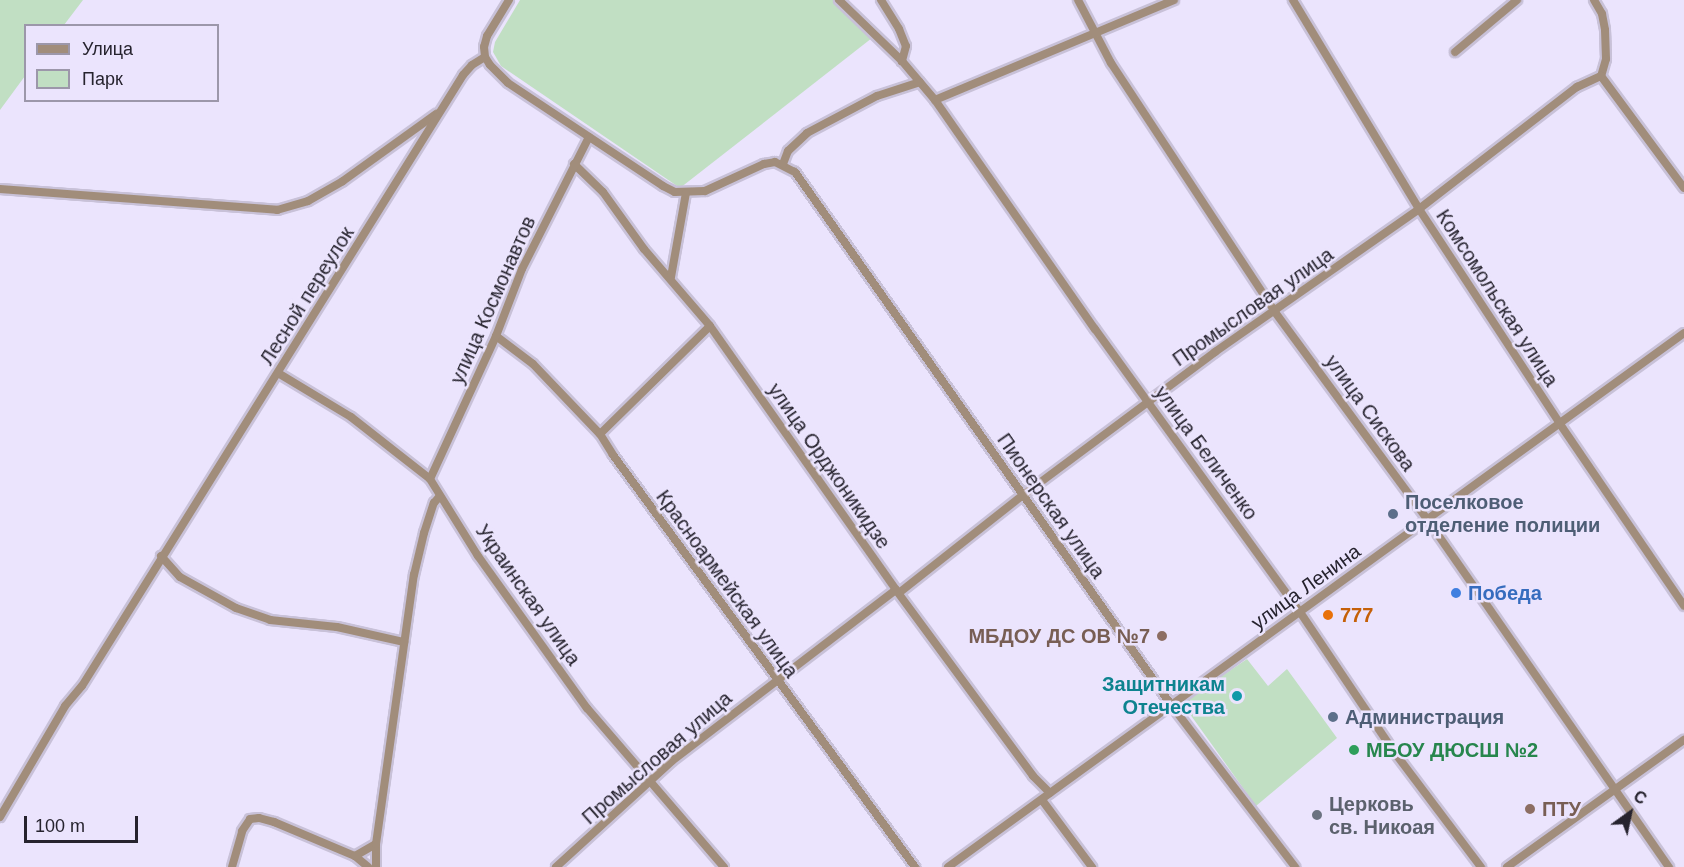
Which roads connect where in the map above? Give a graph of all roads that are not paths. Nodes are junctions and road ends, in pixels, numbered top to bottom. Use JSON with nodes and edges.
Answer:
{"nodes":[{"id":1,"x":509,"y":0,"type":"edge"},
{"id":2,"x":839,"y":0,"type":"edge"},
{"id":3,"x":881,"y":0,"type":"edge"},
{"id":4,"x":1078,"y":0,"type":"edge"},
{"id":5,"x":1174,"y":0,"type":"edge"},
{"id":6,"x":1293,"y":0,"type":"edge"},
{"id":7,"x":1516,"y":0,"type":"edge"},
{"id":8,"x":1594,"y":0,"type":"edge"},
{"id":9,"x":1094,"y":32,"type":"junction"},
{"id":10,"x":1455,"y":52,"type":"dead end"},
{"id":11,"x":485,"y":57,"type":"junction"},
{"id":12,"x":902,"y":61,"type":"junction"},
{"id":13,"x":1601,"y":76,"type":"junction"},
{"id":14,"x":921,"y":82,"type":"junction"},
{"id":15,"x":935,"y":100,"type":"junction"},
{"id":16,"x":441,"y":111,"type":"junction"},
{"id":17,"x":589,"y":137,"type":"junction"},
{"id":18,"x":574,"y":164,"type":"junction"},
{"id":19,"x":783,"y":164,"type":"junction"},
{"id":20,"x":1684,"y":188,"type":"edge"},
{"id":21,"x":0,"y":189,"type":"edge"},
{"id":22,"x":686,"y":193,"type":"junction"},
{"id":23,"x":1419,"y":209,"type":"junction"},
{"id":24,"x":671,"y":277,"type":"junction"},
{"id":25,"x":1275,"y":312,"type":"junction"},
{"id":26,"x":710,"y":326,"type":"junction"},
{"id":27,"x":1684,"y":333,"type":"edge"},
{"id":28,"x":496,"y":336,"type":"junction"},
{"id":29,"x":278,"y":374,"type":"junction"},
{"id":30,"x":1149,"y":401,"type":"junction"},
{"id":31,"x":1560,"y":424,"type":"junction"},
{"id":32,"x":600,"y":434,"type":"junction"},
{"id":33,"x":430,"y":479,"type":"junction"},
{"id":34,"x":1022,"y":496,"type":"junction"},
{"id":35,"x":439,"y":497,"type":"junction"},
{"id":36,"x":1427,"y":519,"type":"junction"},
{"id":37,"x":161,"y":556,"type":"junction"},
{"id":38,"x":897,"y":591,"type":"junction"},
{"id":39,"x":1684,"y":606,"type":"edge"},
{"id":40,"x":1300,"y":612,"type":"junction"},
{"id":41,"x":404,"y":642,"type":"junction"},
{"id":42,"x":776,"y":680,"type":"junction"},
{"id":43,"x":1172,"y":706,"type":"junction"},
{"id":44,"x":1684,"y":740,"type":"edge"},
{"id":45,"x":652,"y":781,"type":"junction"},
{"id":46,"x":1616,"y":790,"type":"junction"},
{"id":47,"x":1050,"y":793,"type":"junction"},
{"id":48,"x":1042,"y":800,"type":"junction"},
{"id":49,"x":0,"y":818,"type":"edge"},
{"id":50,"x":376,"y":844,"type":"junction"},
{"id":51,"x":355,"y":856,"type":"junction"},
{"id":52,"x":232,"y":867,"type":"edge"},
{"id":53,"x":368,"y":867,"type":"edge"},
{"id":54,"x":376,"y":867,"type":"edge"},
{"id":55,"x":556,"y":867,"type":"edge"},
{"id":56,"x":724,"y":867,"type":"edge"},
{"id":57,"x":915,"y":867,"type":"edge"},
{"id":58,"x":948,"y":867,"type":"edge"},
{"id":59,"x":1092,"y":867,"type":"edge"},
{"id":60,"x":1295,"y":867,"type":"edge"},
{"id":61,"x":1481,"y":867,"type":"edge"},
{"id":62,"x":1507,"y":867,"type":"edge"},
{"id":63,"x":1669,"y":867,"type":"edge"}],
"edges":[{"from":1,"to":11,"type":"street"},
{"from":2,"to":12,"type":"street","name":"улица Беличенко"},
{"from":3,"to":12,"type":"street"},
{"from":4,"to":9,"type":"street","name":"улица Сискова"},
{"from":5,"to":9,"type":"street"},
{"from":6,"to":23,"type":"street","name":"Комсомольская улица"},
{"from":7,"to":10,"type":"street"},
{"from":8,"to":13,"type":"street"},
{"from":9,"to":15,"type":"street"},
{"from":9,"to":25,"type":"street","name":"улица Сискова"},
{"from":11,"to":16,"type":"street","name":"Лесной переулок"},
{"from":11,"to":17,"type":"street"},
{"from":12,"to":14,"type":"street","name":"улица Беличенко"},
{"from":13,"to":20,"type":"street"},
{"from":13,"to":23,"type":"street","name":"Промысловая улица"},
{"from":14,"to":15,"type":"street","name":"улица Беличенко"},
{"from":14,"to":19,"type":"street"},
{"from":15,"to":30,"type":"street","name":"улица Беличенко"},
{"from":16,"to":21,"type":"street"},
{"from":16,"to":29,"type":"street","name":"Лесной переулок"},
{"from":17,"to":18,"type":"street","name":"улица Космонавтов"},
{"from":17,"to":22,"type":"street"},
{"from":18,"to":24,"type":"street","name":"улица Орджоникидзе"},
{"from":18,"to":28,"type":"street","name":"улица Космонавтов"},
{"from":19,"to":22,"type":"street"},
{"from":19,"to":34,"type":"street","name":"Пионерская улица"},
{"from":22,"to":24,"type":"street"},
{"from":23,"to":25,"type":"street","name":"Промысловая улица"},
{"from":23,"to":31,"type":"street","name":"Комсомольская улица"},
{"from":24,"to":26,"type":"street","name":"улица Орджоникидзе"},
{"from":25,"to":30,"type":"street","name":"Промысловая улица"},
{"from":25,"to":36,"type":"street","name":"улица Сискова"},
{"from":26,"to":32,"type":"street"},
{"from":26,"to":38,"type":"street","name":"улица Орджоникидзе"},
{"from":27,"to":31,"type":"street","name":"улица Ленина"},
{"from":28,"to":32,"type":"street","name":"Красноармейская улица"},
{"from":28,"to":33,"type":"street","name":"улица Космонавтов"},
{"from":29,"to":33,"type":"street","name":"Украинская улица"},
{"from":29,"to":37,"type":"street","name":"Лесной переулок"},
{"from":30,"to":34,"type":"street","name":"Промысловая улица"},
{"from":30,"to":40,"type":"street","name":"улица Беличенко"},
{"from":31,"to":36,"type":"street","name":"улица Ленина"},
{"from":31,"to":39,"type":"street","name":"Комсомольская улица"},
{"from":32,"to":42,"type":"street","name":"Красноармейская улица"},
{"from":33,"to":35,"type":"street","name":"Украинская улица"},
{"from":34,"to":38,"type":"street","name":"Промысловая улица"},
{"from":34,"to":43,"type":"street","name":"Пионерская улица"},
{"from":35,"to":41,"type":"street"},
{"from":35,"to":45,"type":"street","name":"Украинская улица"},
{"from":36,"to":40,"type":"street","name":"улица Ленина"},
{"from":36,"to":46,"type":"street","name":"улица Сискова"},
{"from":37,"to":41,"type":"street"},
{"from":37,"to":49,"type":"street","name":"Лесной переулок"},
{"from":38,"to":42,"type":"street","name":"Промысловая улица"},
{"from":38,"to":47,"type":"street","name":"улица Орджоникидзе"},
{"from":40,"to":43,"type":"street","name":"улица Ленина"},
{"from":40,"to":61,"type":"street","name":"улица Беличенко"},
{"from":41,"to":50,"type":"street"},
{"from":42,"to":45,"type":"street","name":"Промысловая улица"},
{"from":42,"to":57,"type":"street","name":"Красноармейская улица"},
{"from":43,"to":47,"type":"street","name":"улица Ленина"},
{"from":43,"to":60,"type":"street","name":"Пионерская улица"},
{"from":44,"to":46,"type":"street"},
{"from":45,"to":55,"type":"street","name":"Промысловая улица"},
{"from":45,"to":56,"type":"street","name":"Украинская улица"},
{"from":46,"to":62,"type":"street"},
{"from":46,"to":63,"type":"street","name":"улица Сискова"},
{"from":47,"to":48,"type":"street","name":"улица Ленина"},
{"from":48,"to":58,"type":"street","name":"улица Ленина"},
{"from":48,"to":59,"type":"street"},
{"from":50,"to":51,"type":"street"},
{"from":50,"to":54,"type":"street"},
{"from":51,"to":52,"type":"street"},
{"from":51,"to":53,"type":"street"}]}
